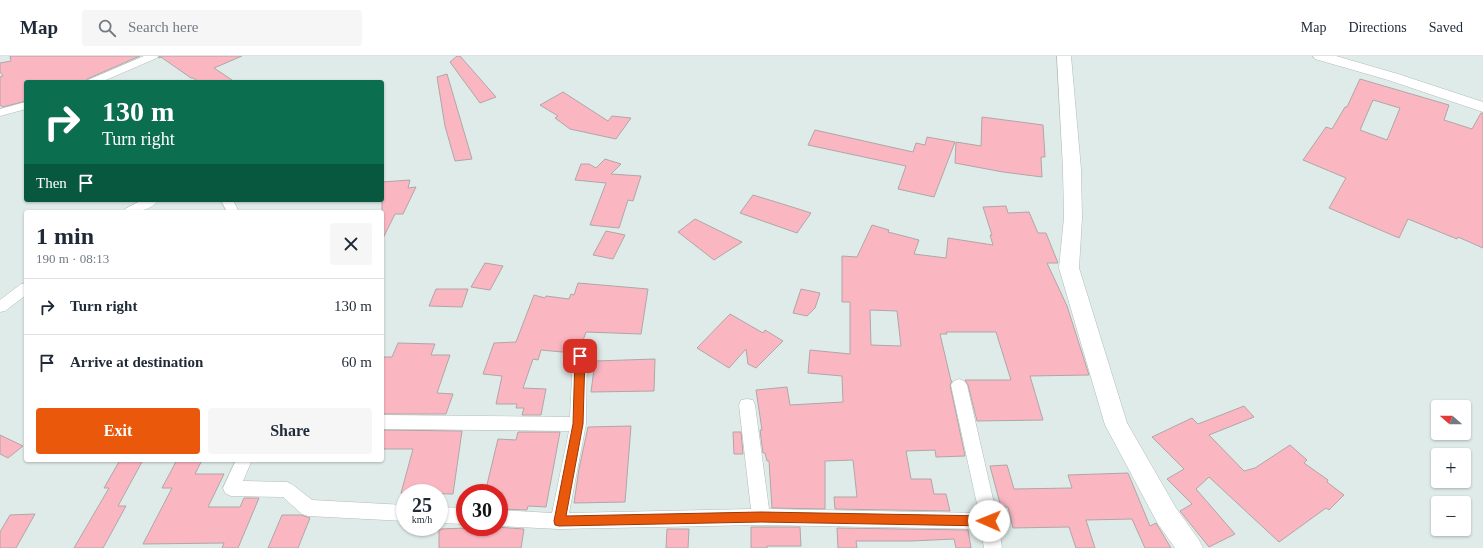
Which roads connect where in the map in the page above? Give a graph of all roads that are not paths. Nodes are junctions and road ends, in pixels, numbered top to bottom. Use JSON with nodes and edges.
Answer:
{"nodes":[{"id":1,"x":153,"y":56,"type":"edge"},
{"id":2,"x":1064,"y":56,"type":"edge"},
{"id":3,"x":1320,"y":56,"type":"edge"},
{"id":4,"x":97,"y":80,"type":"edge"},
{"id":5,"x":24,"y":106,"type":"edge"},
{"id":6,"x":1483,"y":107,"type":"edge"},
{"id":7,"x":0,"y":113,"type":"edge"},
{"id":8,"x":148,"y":202,"type":"edge"},
{"id":9,"x":133,"y":210,"type":"edge"},
{"id":10,"x":24,"y":289,"type":"edge"},
{"id":11,"x":0,"y":307,"type":"edge"},
{"id":12,"x":580,"y":356,"type":"dead end"},
{"id":13,"x":959,"y":385,"type":"dead end"},
{"id":14,"x":747,"y":405,"type":"dead end"},
{"id":15,"x":384,"y":422,"type":"edge"},
{"id":16,"x":578,"y":424,"type":"junction"},
{"id":17,"x":243,"y":462,"type":"edge"},
{"id":18,"x":396,"y":513,"type":"edge"},
{"id":19,"x":761,"y":517,"type":"junction"},
{"id":20,"x":508,"y":518,"type":"edge"},
{"id":21,"x":559,"y":521,"type":"junction"},
{"id":22,"x":989,"y":521,"type":"junction"},
{"id":23,"x":993,"y":548,"type":"edge"},
{"id":24,"x":1190,"y":548,"type":"edge"}],
"edges":[{"from":1,"to":4,"type":"street"},
{"from":2,"to":24,"type":"street"},
{"from":3,"to":6,"type":"street"},
{"from":5,"to":7,"type":"street"},
{"from":8,"to":9,"type":"street"},
{"from":10,"to":11,"type":"street"},
{"from":12,"to":16,"type":"street"},
{"from":13,"to":22,"type":"street"},
{"from":14,"to":19,"type":"street"},
{"from":15,"to":16,"type":"street"},
{"from":16,"to":21,"type":"street"},
{"from":17,"to":18,"type":"street"},
{"from":19,"to":21,"type":"street"},
{"from":19,"to":22,"type":"street"},
{"from":20,"to":21,"type":"street"},
{"from":22,"to":23,"type":"street"}]}
